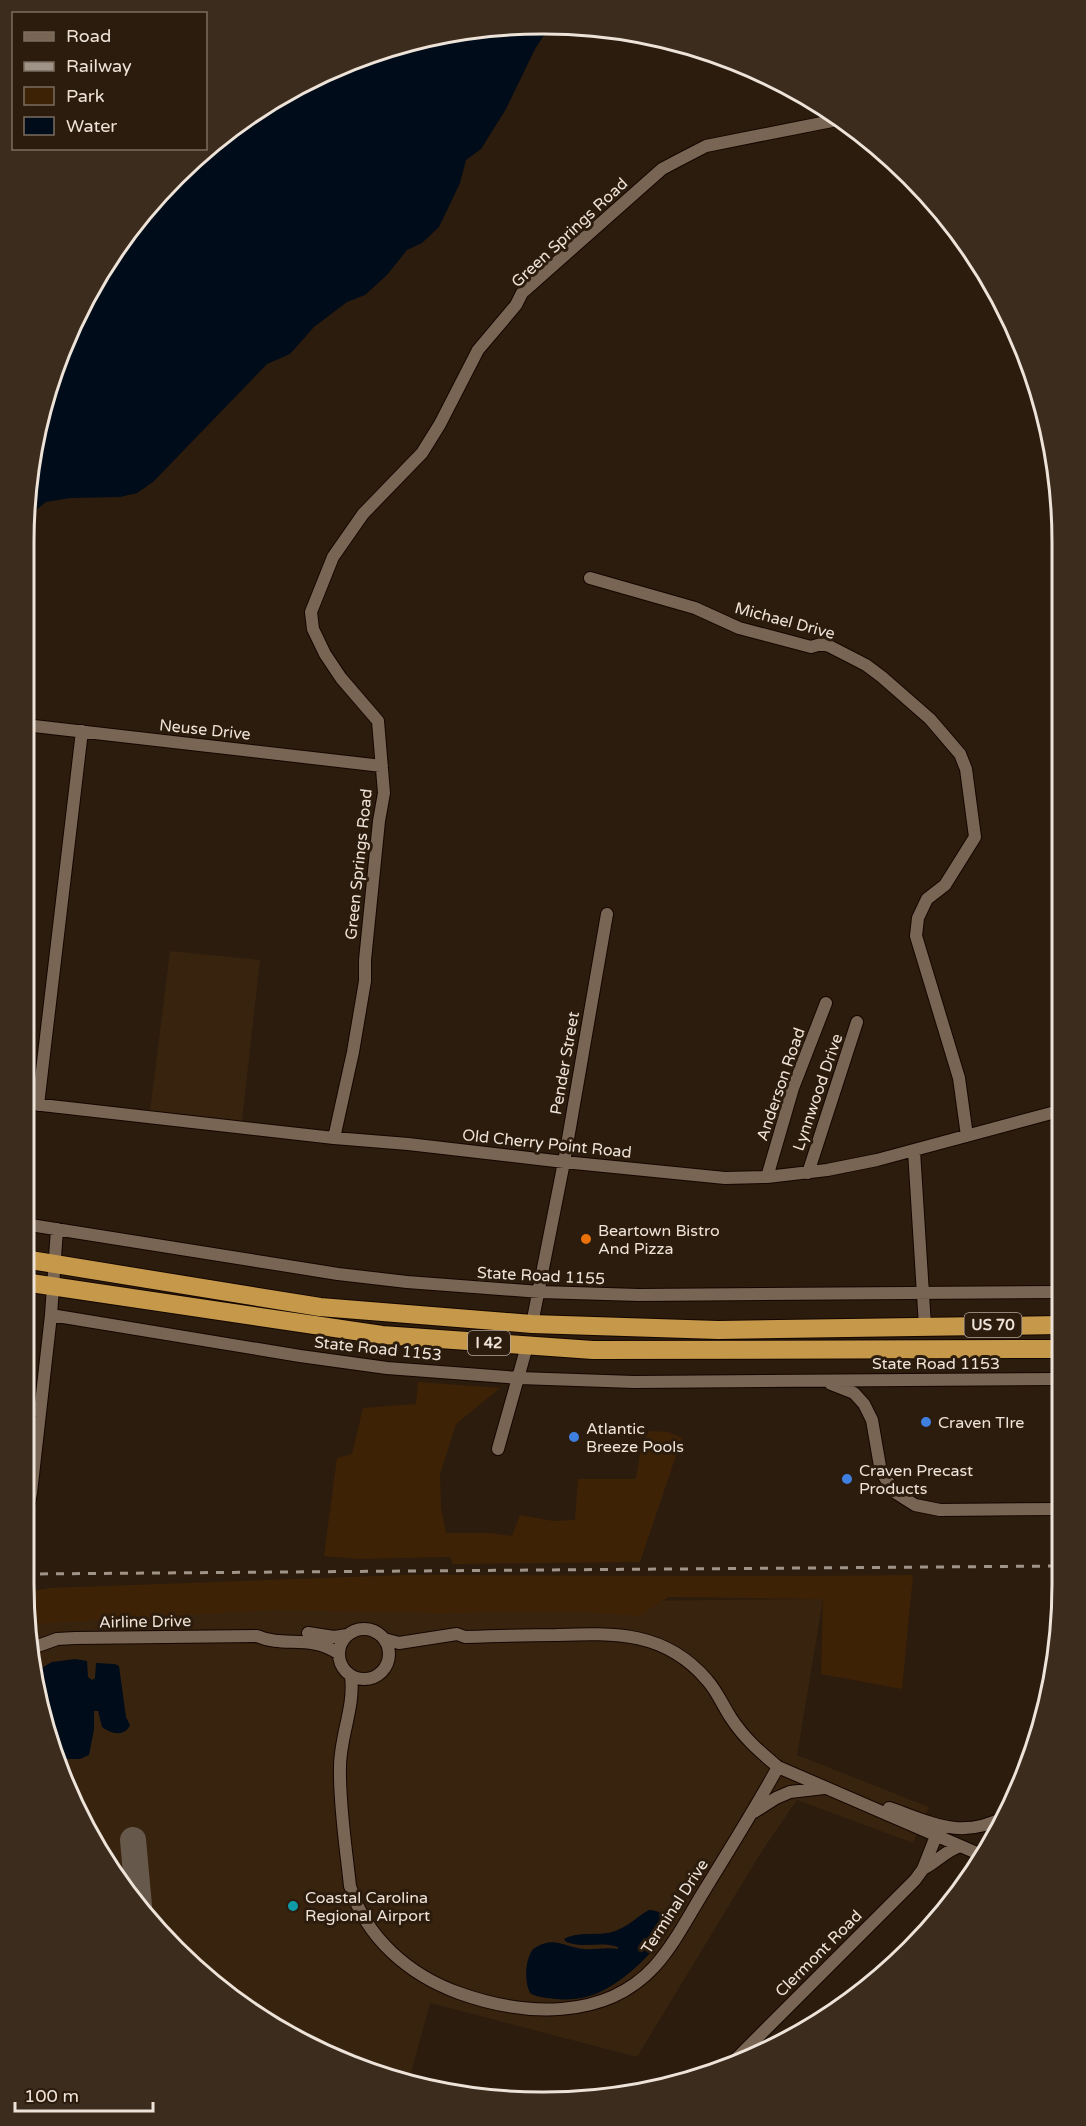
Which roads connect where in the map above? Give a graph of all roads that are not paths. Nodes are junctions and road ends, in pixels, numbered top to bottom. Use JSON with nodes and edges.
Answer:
{"nodes":[{"id":1,"x":828,"y":122,"type":"edge"},
{"id":2,"x":590,"y":578,"type":"dead end"},
{"id":3,"x":34,"y":726,"type":"edge"},
{"id":4,"x":82,"y":731,"type":"junction"},
{"id":5,"x":382,"y":766,"type":"junction"},
{"id":6,"x":607,"y":914,"type":"dead end"},
{"id":7,"x":826,"y":1003,"type":"dead end"},
{"id":8,"x":857,"y":1022,"type":"dead end"},
{"id":9,"x":34,"y":1104,"type":"edge"},
{"id":10,"x":38,"y":1105,"type":"junction"},
{"id":11,"x":1052,"y":1113,"type":"edge"},
{"id":12,"x":967,"y":1136,"type":"junction"},
{"id":13,"x":334,"y":1138,"type":"junction"},
{"id":14,"x":914,"y":1151,"type":"junction"},
{"id":15,"x":564,"y":1162,"type":"junction"},
{"id":16,"x":808,"y":1173,"type":"junction"},
{"id":17,"x":767,"y":1177,"type":"junction"},
{"id":18,"x":34,"y":1226,"type":"edge"},
{"id":19,"x":57,"y":1229,"type":"junction"},
{"id":20,"x":34,"y":1261,"type":"edge"},
{"id":21,"x":56,"y":1265,"type":"junction"},
{"id":22,"x":34,"y":1284,"type":"edge"},
{"id":23,"x":54,"y":1287,"type":"junction"},
{"id":24,"x":540,"y":1292,"type":"junction"},
{"id":25,"x":1052,"y":1292,"type":"edge"},
{"id":26,"x":923,"y":1293,"type":"junction"},
{"id":27,"x":51,"y":1315,"type":"junction"},
{"id":28,"x":532,"y":1324,"type":"junction"},
{"id":29,"x":1052,"y":1325,"type":"edge"},
{"id":30,"x":925,"y":1326,"type":"junction"},
{"id":31,"x":527,"y":1346,"type":"junction"},
{"id":32,"x":1052,"y":1349,"type":"edge"},
{"id":33,"x":519,"y":1378,"type":"junction"},
{"id":34,"x":1052,"y":1379,"type":"edge"},
{"id":35,"x":812,"y":1381,"type":"junction"},
{"id":36,"x":34,"y":1410,"type":"edge"},
{"id":37,"x":40,"y":1411,"type":"junction"},
{"id":38,"x":498,"y":1449,"type":"dead end"},
{"id":39,"x":34,"y":1466,"type":"edge"},
{"id":40,"x":1052,"y":1509,"type":"edge"},
{"id":41,"x":347,"y":1635,"type":"junction"},
{"id":42,"x":257,"y":1636,"type":"junction"},
{"id":43,"x":465,"y":1637,"type":"junction"},
{"id":44,"x":384,"y":1639,"type":"junction"},
{"id":45,"x":39,"y":1646,"type":"edge"},
{"id":46,"x":338,"y":1653,"type":"junction"},
{"id":47,"x":388,"y":1659,"type":"junction"},
{"id":48,"x":351,"y":1676,"type":"junction"},
{"id":49,"x":778,"y":1767,"type":"junction"},
{"id":50,"x":825,"y":1788,"type":"junction"},
{"id":51,"x":870,"y":1807,"type":"junction"},
{"id":52,"x":753,"y":1812,"type":"junction"},
{"id":53,"x":990,"y":1825,"type":"edge"},
{"id":54,"x":936,"y":1836,"type":"junction"},
{"id":55,"x":960,"y":1846,"type":"junction"},
{"id":56,"x":974,"y":1852,"type":"edge"},
{"id":57,"x":923,"y":1869,"type":"junction"},
{"id":58,"x":746,"y":2050,"type":"edge"}],
"edges":[{"from":1,"to":5,"type":"street","name":"Green Springs Road"},
{"from":2,"to":12,"type":"street","name":"Michael Drive"},
{"from":3,"to":4,"type":"street","name":"Neuse Drive"},
{"from":4,"to":5,"type":"street","name":"Neuse Drive"},
{"from":4,"to":10,"type":"street"},
{"from":5,"to":13,"type":"street","name":"Green Springs Road"},
{"from":6,"to":15,"type":"street","name":"Pender Street"},
{"from":7,"to":17,"type":"street","name":"Anderson Road"},
{"from":8,"to":16,"type":"street","name":"Lynnwood Drive"},
{"from":9,"to":10,"type":"street","name":"Old Cherry Point Road"},
{"from":10,"to":13,"type":"street","name":"Old Cherry Point Road"},
{"from":11,"to":12,"type":"street","name":"Old Cherry Point Road"},
{"from":12,"to":14,"type":"street","name":"Old Cherry Point Road"},
{"from":13,"to":15,"type":"street","name":"Old Cherry Point Road"},
{"from":14,"to":16,"type":"street","name":"Old Cherry Point Road"},
{"from":14,"to":26,"type":"street"},
{"from":15,"to":17,"type":"street","name":"Old Cherry Point Road"},
{"from":15,"to":24,"type":"street","name":"Pender Street"},
{"from":16,"to":17,"type":"street","name":"Old Cherry Point Road"},
{"from":18,"to":19,"type":"street","name":"State Road 1155"},
{"from":19,"to":21,"type":"street"},
{"from":19,"to":24,"type":"street","name":"State Road 1155"},
{"from":20,"to":21,"type":"highway","number":"US 70"},
{"from":21,"to":23,"type":"street"},
{"from":21,"to":28,"type":"highway","number":"US 70"},
{"from":22,"to":23,"type":"highway","number":"I 42"},
{"from":23,"to":27,"type":"street"},
{"from":23,"to":31,"type":"highway","number":"I 42"},
{"from":24,"to":26,"type":"street","name":"State Road 1155"},
{"from":24,"to":28,"type":"street","name":"Pender Street"},
{"from":25,"to":26,"type":"street","name":"State Road 1155"},
{"from":26,"to":30,"type":"street"},
{"from":27,"to":33,"type":"street","name":"State Road 1153"},
{"from":27,"to":37,"type":"street"},
{"from":28,"to":30,"type":"highway","number":"US 70"},
{"from":29,"to":30,"type":"highway","number":"US 70"},
{"from":31,"to":32,"type":"highway","number":"I 42"},
{"from":31,"to":33,"type":"street"},
{"from":33,"to":35,"type":"street","name":"State Road 1153"},
{"from":33,"to":38,"type":"street"},
{"from":34,"to":35,"type":"street","name":"State Road 1153"},
{"from":35,"to":40,"type":"street","name":"State Road 1153"},
{"from":36,"to":37,"type":"street"},
{"from":37,"to":39,"type":"street"},
{"from":41,"to":42,"type":"street"},
{"from":41,"to":44,"type":"street"},
{"from":41,"to":46,"type":"street"},
{"from":42,"to":45,"type":"street","name":"Airline Drive"},
{"from":42,"to":46,"type":"street"},
{"from":43,"to":44,"type":"street"},
{"from":43,"to":47,"type":"street"},
{"from":43,"to":49,"type":"street"},
{"from":44,"to":47,"type":"street"},
{"from":46,"to":48,"type":"street","name":"Terminal Drive"},
{"from":47,"to":48,"type":"street"},
{"from":48,"to":52,"type":"street","name":"Terminal Drive"},
{"from":49,"to":50,"type":"street"},
{"from":49,"to":52,"type":"street","name":"Terminal Drive"},
{"from":50,"to":51,"type":"street"},
{"from":50,"to":52,"type":"street"},
{"from":51,"to":53,"type":"street"},
{"from":51,"to":54,"type":"street"},
{"from":54,"to":55,"type":"street"},
{"from":54,"to":57,"type":"street","name":"Clermont Road"},
{"from":55,"to":56,"type":"street"},
{"from":55,"to":57,"type":"street","name":"Clermont Road"},
{"from":57,"to":58,"type":"street","name":"Clermont Road"}]}
